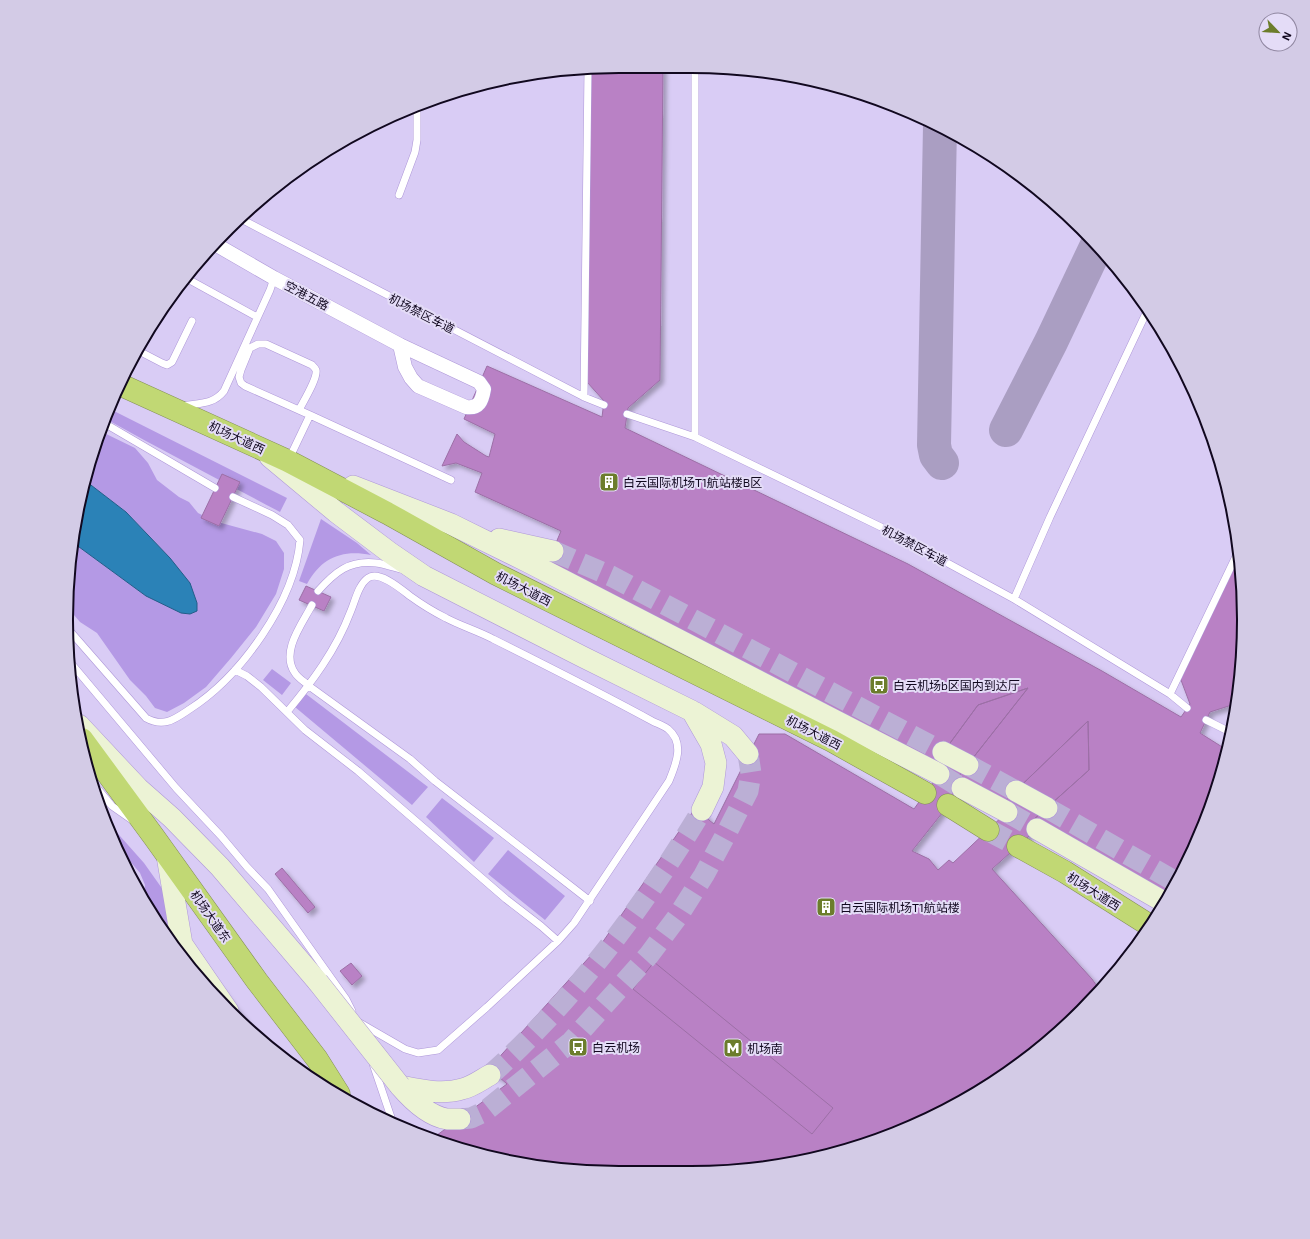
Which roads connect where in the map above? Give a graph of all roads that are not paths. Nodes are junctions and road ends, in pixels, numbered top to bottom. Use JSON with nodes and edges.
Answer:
{"nodes":[{"id":1,"x":695,"y":73,"type":"edge"},
{"id":2,"x":588,"y":74,"type":"edge"},
{"id":3,"x":417,"y":112,"type":"edge"},
{"id":4,"x":399,"y":195,"type":"dead end"},
{"id":5,"x":246,"y":221,"type":"edge"},
{"id":6,"x":220,"y":247,"type":"edge"},
{"id":7,"x":274,"y":278,"type":"junction"},
{"id":8,"x":191,"y":281,"type":"edge"},
{"id":9,"x":1145,"y":316,"type":"edge"},
{"id":10,"x":257,"y":317,"type":"junction"},
{"id":11,"x":192,"y":321,"type":"dead end"},
{"id":12,"x":400,"y":345,"type":"junction"},
{"id":13,"x":142,"y":353,"type":"edge"},
{"id":14,"x":125,"y":387,"type":"edge"},
{"id":15,"x":584,"y":396,"type":"junction"},
{"id":16,"x":604,"y":405,"type":"dead end"},
{"id":17,"x":172,"y":408,"type":"junction"},
{"id":18,"x":299,"y":410,"type":"junction"},
{"id":19,"x":627,"y":414,"type":"dead end"},
{"id":20,"x":310,"y":415,"type":"junction"},
{"id":21,"x":109,"y":426,"type":"edge"},
{"id":22,"x":695,"y":437,"type":"junction"},
{"id":23,"x":258,"y":447,"type":"junction"},
{"id":24,"x":288,"y":461,"type":"junction"},
{"id":25,"x":451,"y":480,"type":"dead end"},
{"id":26,"x":215,"y":488,"type":"dead end"},
{"id":27,"x":233,"y":497,"type":"dead end"},
{"id":28,"x":451,"y":524,"type":"junction"},
{"id":29,"x":552,"y":551,"type":"tunnel mouth"},
{"id":30,"x":1233,"y":561,"type":"edge"},
{"id":31,"x":424,"y":576,"type":"junction"},
{"id":32,"x":318,"y":591,"type":"dead end"},
{"id":33,"x":1014,"y":598,"type":"junction"},
{"id":34,"x":312,"y":605,"type":"dead end"},
{"id":35,"x":73,"y":635,"type":"edge"},
{"id":36,"x":76,"y":669,"type":"edge"},
{"id":37,"x":235,"y":670,"type":"junction"},
{"id":38,"x":309,"y":686,"type":"junction"},
{"id":39,"x":1170,"y":694,"type":"junction"},
{"id":40,"x":1187,"y":708,"type":"dead end"},
{"id":41,"x":692,"y":711,"type":"junction"},
{"id":42,"x":287,"y":712,"type":"junction"},
{"id":43,"x":1206,"y":720,"type":"dead end"},
{"id":44,"x":1225,"y":730,"type":"edge"},
{"id":45,"x":86,"y":733,"type":"edge"},
{"id":46,"x":89,"y":749,"type":"edge"},
{"id":47,"x":944,"y":752,"type":"tunnel mouth"},
{"id":48,"x":748,"y":754,"type":"tunnel mouth"},
{"id":49,"x":968,"y":765,"type":"tunnel mouth"},
{"id":50,"x":939,"y":774,"type":"tunnel mouth"},
{"id":51,"x":962,"y":788,"type":"tunnel mouth"},
{"id":52,"x":1016,"y":791,"type":"tunnel mouth"},
{"id":53,"x":102,"y":793,"type":"edge"},
{"id":54,"x":925,"y":793,"type":"tunnel mouth"},
{"id":55,"x":948,"y":805,"type":"tunnel mouth"},
{"id":56,"x":1047,"y":808,"type":"tunnel mouth"},
{"id":57,"x":702,"y":810,"type":"tunnel mouth"},
{"id":58,"x":1007,"y":812,"type":"tunnel mouth"},
{"id":59,"x":1037,"y":829,"type":"tunnel mouth"},
{"id":60,"x":988,"y":830,"type":"tunnel mouth"},
{"id":61,"x":154,"y":837,"type":"junction"},
{"id":62,"x":1018,"y":846,"type":"tunnel mouth"},
{"id":63,"x":167,"y":856,"type":"junction"},
{"id":64,"x":1160,"y":900,"type":"edge"},
{"id":65,"x":590,"y":901,"type":"junction"},
{"id":66,"x":1145,"y":923,"type":"edge"},
{"id":67,"x":558,"y":941,"type":"junction"},
{"id":68,"x":195,"y":963,"type":"edge"},
{"id":69,"x":359,"y":1023,"type":"junction"},
{"id":70,"x":490,"y":1075,"type":"tunnel mouth"},
{"id":71,"x":333,"y":1085,"type":"edge"},
{"id":72,"x":400,"y":1086,"type":"junction"},
{"id":73,"x":390,"y":1115,"type":"edge"},
{"id":74,"x":460,"y":1119,"type":"tunnel mouth"}],
"edges":[{"from":1,"to":22,"type":"lane"},
{"from":2,"to":15,"type":"lane"},
{"from":3,"to":4,"type":"lane"},
{"from":5,"to":15,"type":"lane","name":"机场禁区车道"},
{"from":6,"to":7,"type":"street","name":"空港五路"},
{"from":7,"to":10,"type":"lane"},
{"from":7,"to":12,"type":"street","name":"空港五路"},
{"from":8,"to":10,"type":"lane"},
{"from":9,"to":33,"type":"lane"},
{"from":10,"to":17,"type":"lane"},
{"from":11,"to":13,"type":"lane"},
{"from":12,"to":12,"type":"street","name":"空港五路"},
{"from":14,"to":17,"type":"highway","name":"机场大道西"},
{"from":15,"to":16,"type":"lane","name":"机场禁区车道"},
{"from":17,"to":23,"type":"highway","name":"机场大道西"},
{"from":18,"to":18,"type":"lane"},
{"from":18,"to":20,"type":"lane"},
{"from":19,"to":22,"type":"lane","name":"机场禁区车道"},
{"from":20,"to":24,"type":"lane"},
{"from":20,"to":25,"type":"lane"},
{"from":21,"to":26,"type":"lane"},
{"from":22,"to":33,"type":"lane","name":"机场禁区车道"},
{"from":23,"to":24,"type":"highway","name":"机场大道西"},
{"from":23,"to":31,"type":"main road"},
{"from":24,"to":28,"type":"main road"},
{"from":24,"to":54,"type":"highway","name":"机场大道西"},
{"from":27,"to":37,"type":"lane"},
{"from":28,"to":29,"type":"main road"},
{"from":28,"to":50,"type":"main road"},
{"from":30,"to":39,"type":"lane"},
{"from":31,"to":32,"type":"lane"},
{"from":31,"to":41,"type":"main road"},
{"from":33,"to":39,"type":"lane","name":"机场禁区车道"},
{"from":34,"to":38,"type":"lane"},
{"from":35,"to":37,"type":"lane"},
{"from":36,"to":69,"type":"lane"},
{"from":37,"to":42,"type":"lane"},
{"from":38,"to":42,"type":"lane"},
{"from":38,"to":65,"type":"lane"},
{"from":38,"to":65,"type":"lane"},
{"from":39,"to":40,"type":"lane","name":"机场禁区车道"},
{"from":41,"to":48,"type":"main road"},
{"from":41,"to":57,"type":"main road"},
{"from":42,"to":67,"type":"lane"},
{"from":43,"to":44,"type":"lane"},
{"from":45,"to":72,"type":"main road","bridge":true},
{"from":46,"to":61,"type":"highway","name":"机场大道东"},
{"from":47,"to":49,"type":"main road"},
{"from":51,"to":58,"type":"main road"},
{"from":52,"to":56,"type":"main road"},
{"from":53,"to":61,"type":"lane"},
{"from":55,"to":60,"type":"highway"},
{"from":59,"to":64,"type":"main road"},
{"from":61,"to":63,"type":"highway","name":"机场大道东"},
{"from":62,"to":66,"type":"highway","name":"机场大道西"},
{"from":63,"to":68,"type":"main road"},
{"from":63,"to":71,"type":"highway","name":"机场大道东"},
{"from":65,"to":67,"type":"lane"},
{"from":67,"to":69,"type":"lane"},
{"from":69,"to":73,"type":"lane"},
{"from":70,"to":72,"type":"main road"},
{"from":72,"to":74,"type":"main road"}]}
